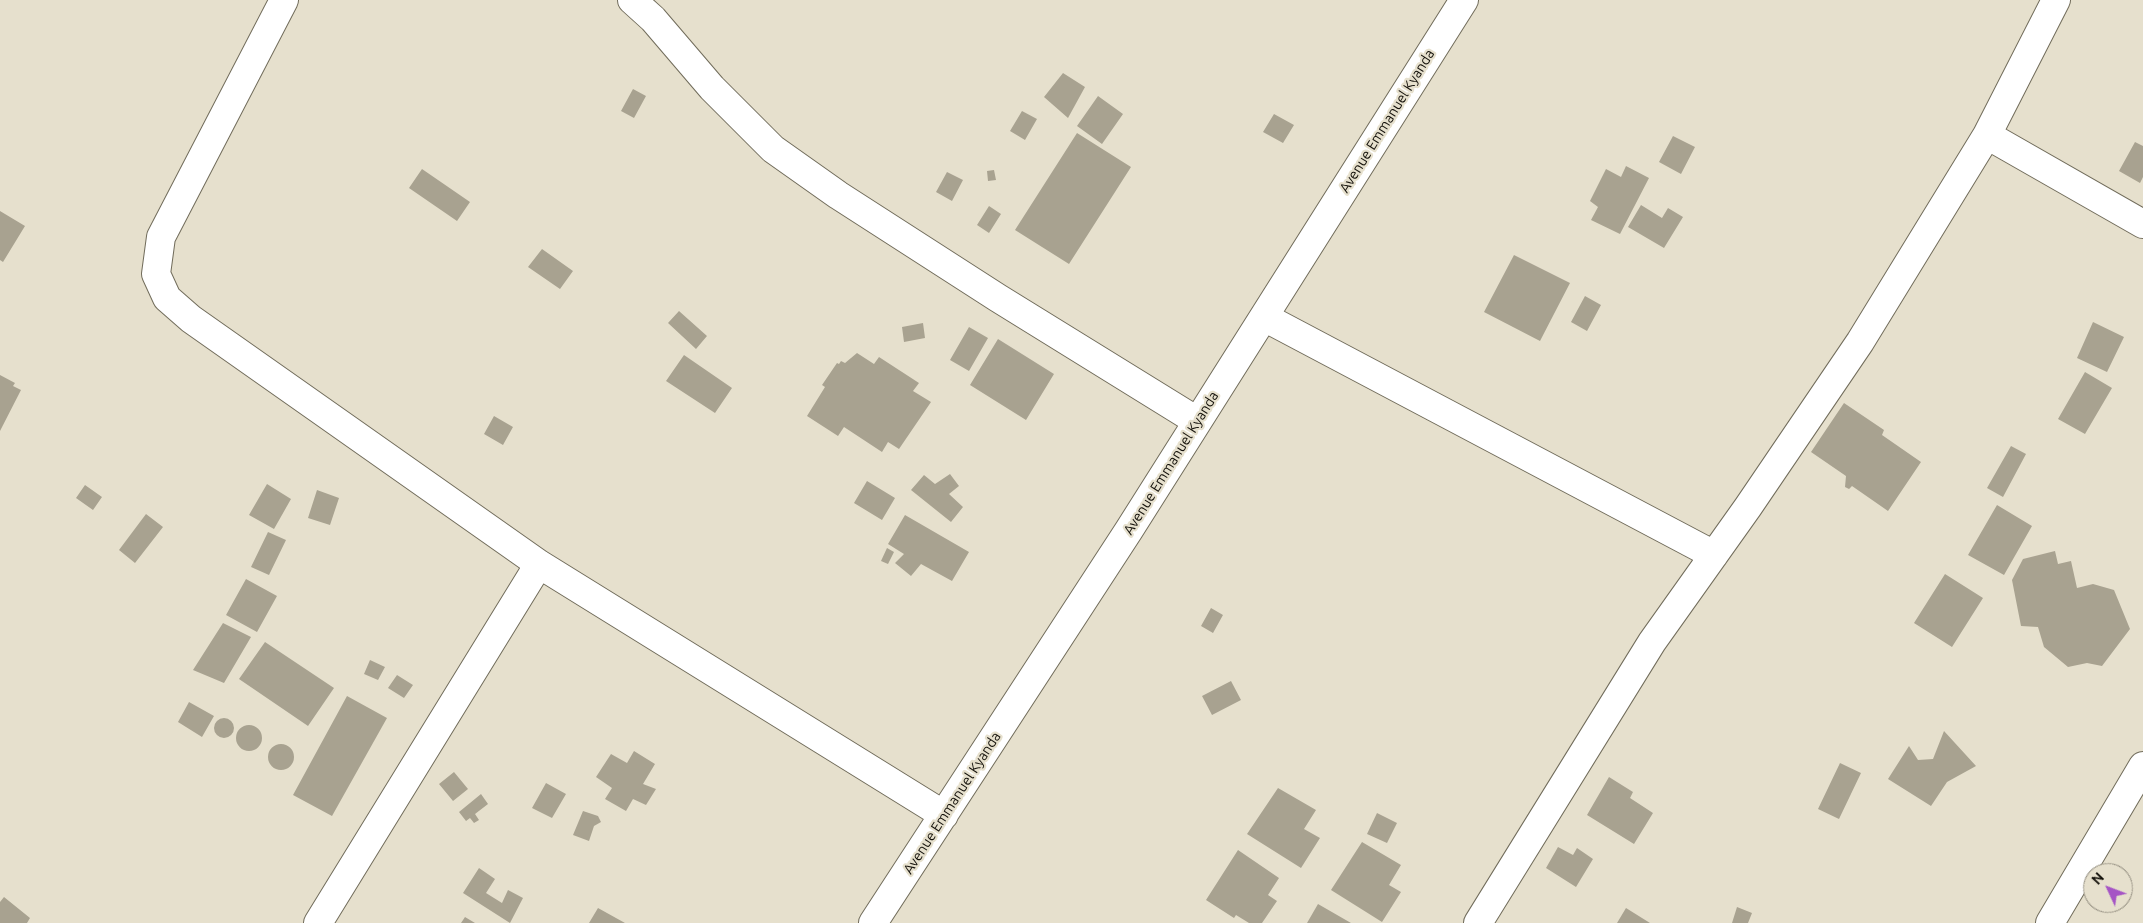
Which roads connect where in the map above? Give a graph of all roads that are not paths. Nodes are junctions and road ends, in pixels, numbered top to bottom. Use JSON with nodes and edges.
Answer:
{"nodes":[{"id":1,"x":284,"y":0,"type":"edge"},
{"id":2,"x":632,"y":0,"type":"edge"},
{"id":3,"x":1464,"y":0,"type":"edge"},
{"id":4,"x":2056,"y":0,"type":"edge"},
{"id":5,"x":1987,"y":135,"type":"junction"},
{"id":6,"x":2143,"y":224,"type":"edge"},
{"id":7,"x":1264,"y":317,"type":"junction"},
{"id":8,"x":1197,"y":421,"type":"junction"},
{"id":9,"x":1714,"y":555,"type":"junction"},
{"id":10,"x":539,"y":564,"type":"junction"},
{"id":11,"x":2143,"y":766,"type":"edge"},
{"id":12,"x":944,"y":815,"type":"junction"},
{"id":13,"x":318,"y":923,"type":"edge"},
{"id":14,"x":873,"y":923,"type":"edge"},
{"id":15,"x":1478,"y":923,"type":"edge"},
{"id":16,"x":2050,"y":923,"type":"edge"}],
"edges":[{"from":1,"to":10,"type":"street"},
{"from":2,"to":8,"type":"street"},
{"from":3,"to":7,"type":"street","name":"Avenue Emmanuel Kyanda"},
{"from":4,"to":5,"type":"street"},
{"from":5,"to":6,"type":"street"},
{"from":5,"to":9,"type":"street"},
{"from":7,"to":8,"type":"street","name":"Avenue Emmanuel Kyanda"},
{"from":7,"to":9,"type":"street"},
{"from":8,"to":12,"type":"street","name":"Avenue Emmanuel Kyanda"},
{"from":9,"to":15,"type":"street"},
{"from":10,"to":12,"type":"street"},
{"from":10,"to":13,"type":"street"},
{"from":11,"to":16,"type":"street"},
{"from":12,"to":14,"type":"street","name":"Avenue Emmanuel Kyanda"}]}
